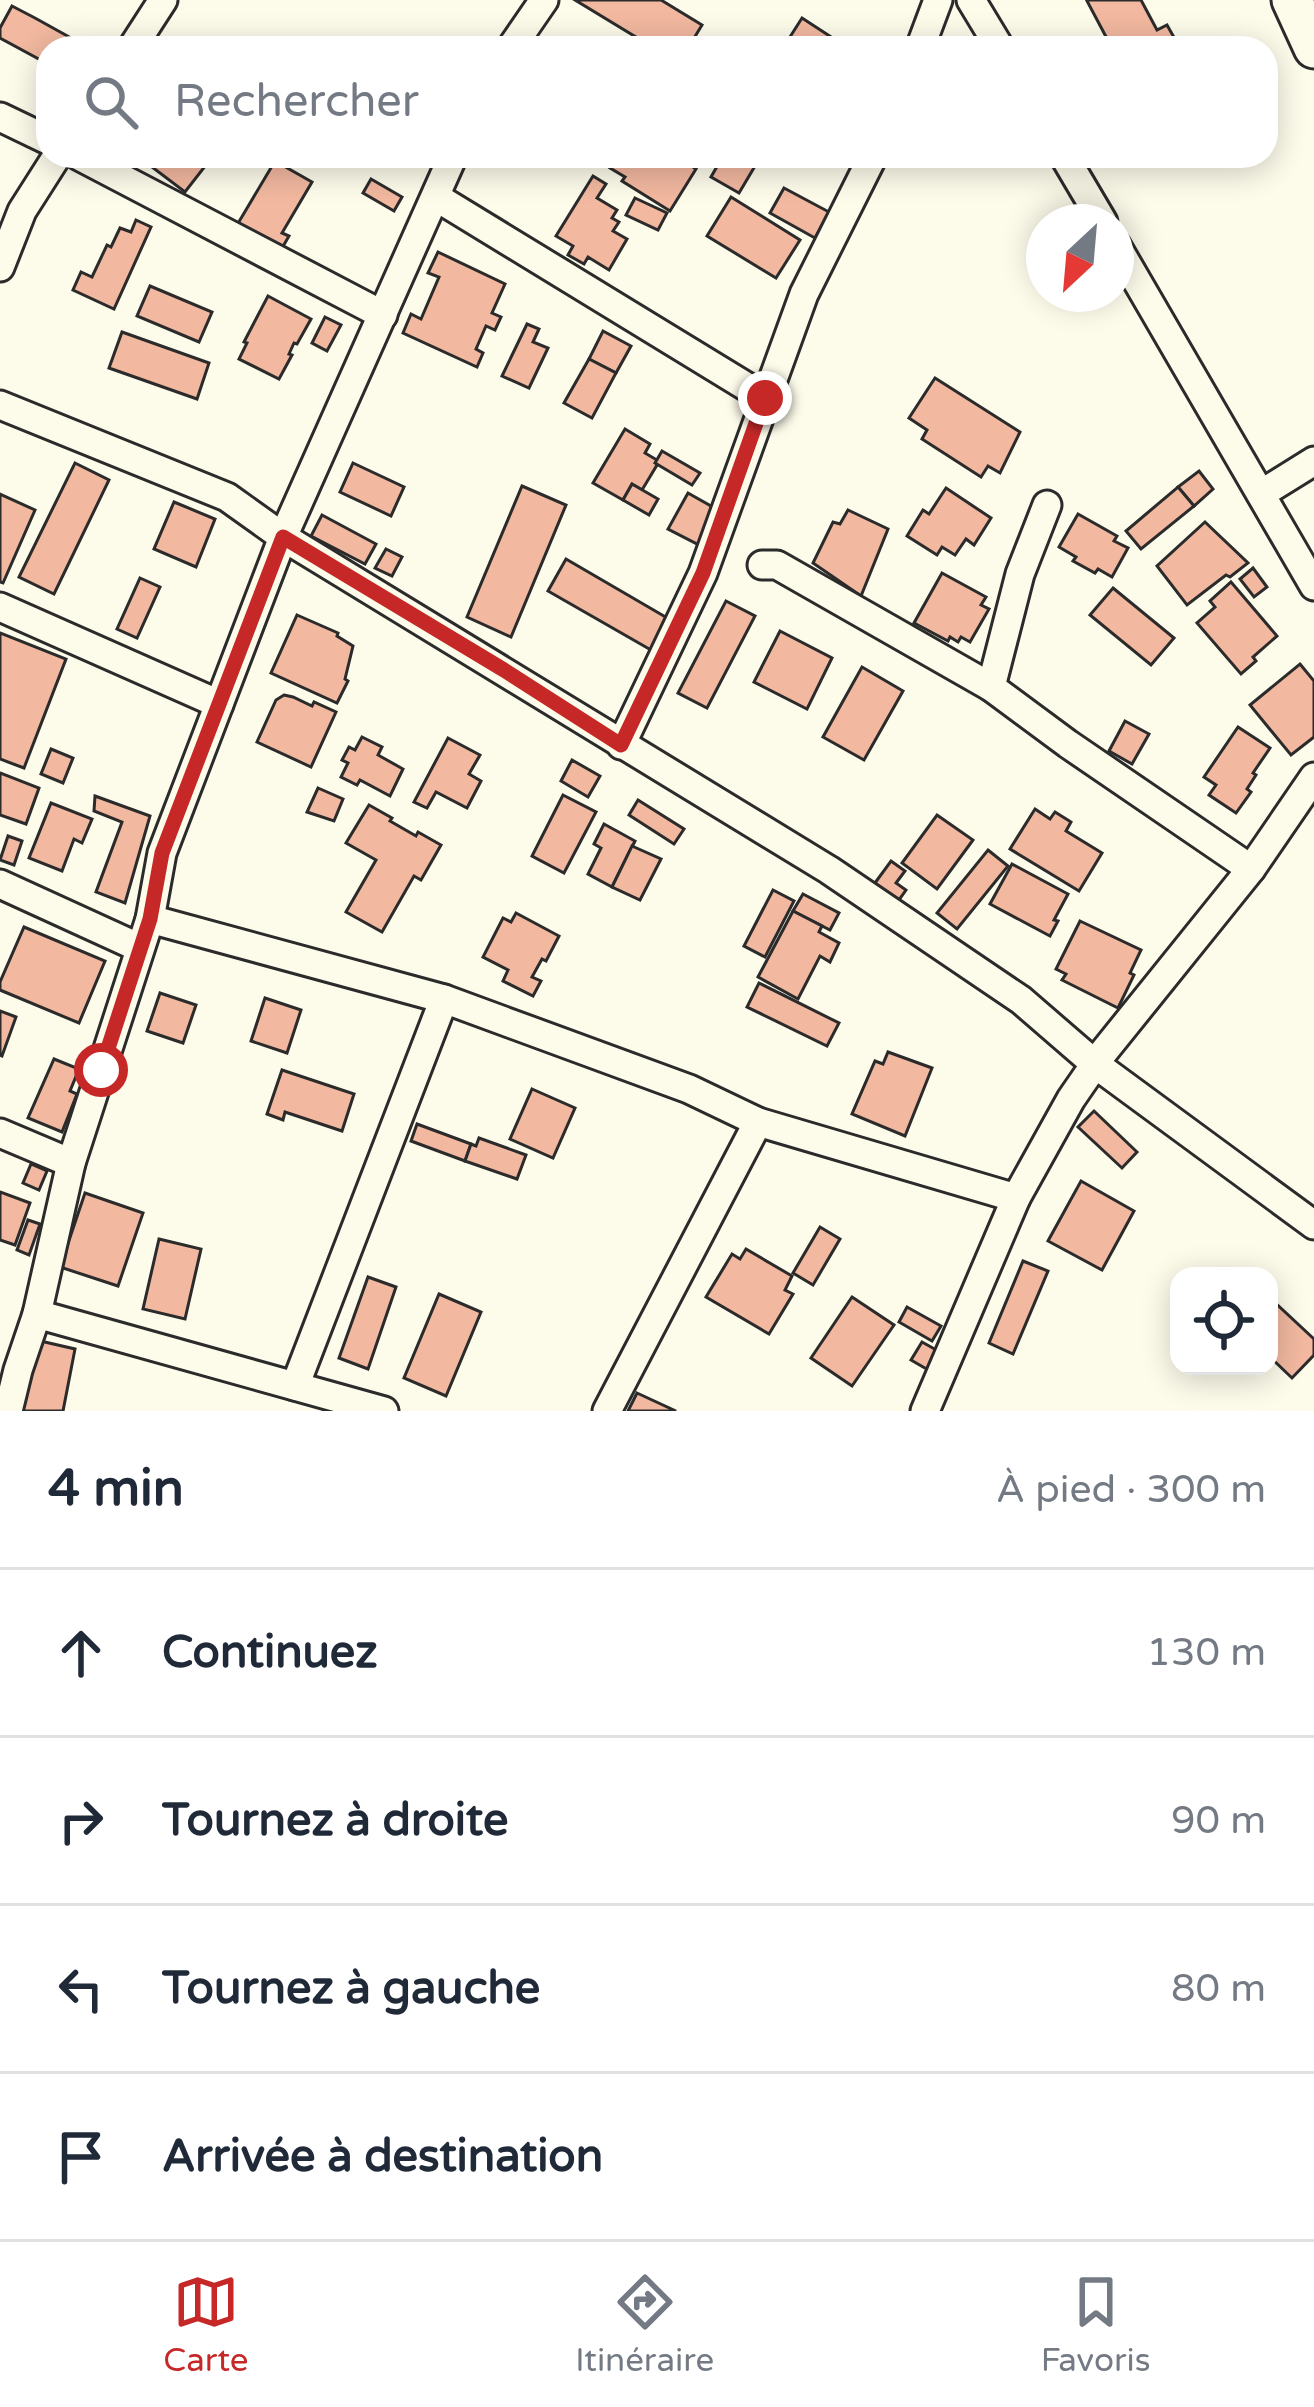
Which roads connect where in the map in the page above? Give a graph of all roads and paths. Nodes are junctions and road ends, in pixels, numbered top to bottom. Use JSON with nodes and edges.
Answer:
{"nodes":[{"id":1,"x":163,"y":0,"type":"edge"},
{"id":2,"x":544,"y":0,"type":"edge"},
{"id":3,"x":938,"y":0,"type":"edge"},
{"id":4,"x":971,"y":0,"type":"edge"},
{"id":5,"x":1292,"y":0,"type":"edge"},
{"id":6,"x":140,"y":36,"type":"edge"},
{"id":7,"x":519,"y":36,"type":"edge"},
{"id":8,"x":924,"y":36,"type":"edge"},
{"id":9,"x":993,"y":36,"type":"edge"},
{"id":10,"x":1313,"y":43,"type":"edge"},
{"id":11,"x":0,"y":117,"type":"edge"},
{"id":12,"x":36,"y":134,"type":"edge"},
{"id":13,"x":49,"y":168,"type":"edge"},
{"id":14,"x":102,"y":168,"type":"edge"},
{"id":15,"x":448,"y":168,"type":"edge"},
{"id":16,"x":867,"y":168,"type":"edge"},
{"id":17,"x":1071,"y":168,"type":"edge"},
{"id":18,"x":436,"y":197,"type":"junction"},
{"id":19,"x":1092,"y":204,"type":"edge"},
{"id":20,"x":0,"y":267,"type":"edge"},
{"id":21,"x":1134,"y":276,"type":"edge"},
{"id":22,"x":383,"y":315,"type":"junction"},
{"id":23,"x":765,"y":398,"type":"junction"},
{"id":24,"x":0,"y":405,"type":"edge"},
{"id":25,"x":1314,"y":460,"type":"edge"},
{"id":26,"x":1261,"y":494,"type":"junction"},
{"id":27,"x":1048,"y":505,"type":"dead end"},
{"id":28,"x":283,"y":537,"type":"junction"},
{"id":29,"x":762,"y":565,"type":"dead end"},
{"id":30,"x":1314,"y":586,"type":"edge"},
{"id":31,"x":0,"y":607,"type":"edge"},
{"id":32,"x":991,"y":687,"type":"junction"},
{"id":33,"x":219,"y":704,"type":"junction"},
{"id":34,"x":621,"y":745,"type":"junction"},
{"id":35,"x":1314,"y":777,"type":"edge"},
{"id":36,"x":1251,"y":869,"type":"junction"},
{"id":37,"x":0,"y":884,"type":"edge"},
{"id":38,"x":150,"y":919,"type":"junction"},
{"id":39,"x":140,"y":948,"type":"junction"},
{"id":40,"x":444,"y":999,"type":"junction"},
{"id":41,"x":1095,"y":1064,"type":"junction"},
{"id":42,"x":758,"y":1122,"type":"junction"},
{"id":43,"x":0,"y":1133,"type":"edge"},
{"id":44,"x":71,"y":1163,"type":"junction"},
{"id":45,"x":1016,"y":1198,"type":"junction"},
{"id":46,"x":1314,"y":1225,"type":"edge"},
{"id":47,"x":37,"y":1314,"type":"junction"},
{"id":48,"x":9,"y":1366,"type":"edge"},
{"id":49,"x":295,"y":1386,"type":"junction"},
{"id":50,"x":8,"y":1411,"type":"edge"},
{"id":51,"x":384,"y":1411,"type":"edge"},
{"id":52,"x":607,"y":1411,"type":"edge"},
{"id":53,"x":925,"y":1411,"type":"edge"}],
"edges":[{"from":1,"to":6,"type":"street"},
{"from":2,"to":7,"type":"street"},
{"from":3,"to":8,"type":"street"},
{"from":4,"to":9,"type":"street"},
{"from":5,"to":10,"type":"street"},
{"from":11,"to":12,"type":"street"},
{"from":13,"to":20,"type":"street"},
{"from":14,"to":22,"type":"street"},
{"from":15,"to":18,"type":"street"},
{"from":16,"to":23,"type":"street"},
{"from":17,"to":19,"type":"street"},
{"from":18,"to":22,"type":"street"},
{"from":18,"to":23,"type":"street"},
{"from":21,"to":26,"type":"street"},
{"from":22,"to":28,"type":"street"},
{"from":23,"to":34,"type":"street"},
{"from":24,"to":28,"type":"street"},
{"from":25,"to":26,"type":"street"},
{"from":26,"to":30,"type":"street"},
{"from":27,"to":32,"type":"street"},
{"from":28,"to":33,"type":"street"},
{"from":28,"to":34,"type":"street"},
{"from":29,"to":32,"type":"street"},
{"from":31,"to":33,"type":"street"},
{"from":32,"to":36,"type":"street"},
{"from":33,"to":38,"type":"street"},
{"from":34,"to":41,"type":"street"},
{"from":35,"to":36,"type":"street"},
{"from":36,"to":41,"type":"street"},
{"from":37,"to":39,"type":"street"},
{"from":38,"to":39,"type":"street"},
{"from":38,"to":40,"type":"street"},
{"from":39,"to":44,"type":"street"},
{"from":40,"to":42,"type":"street"},
{"from":40,"to":49,"type":"street"},
{"from":41,"to":45,"type":"street"},
{"from":41,"to":46,"type":"street"},
{"from":42,"to":45,"type":"street"},
{"from":42,"to":52,"type":"street"},
{"from":43,"to":44,"type":"street"},
{"from":44,"to":47,"type":"street"},
{"from":45,"to":53,"type":"street"},
{"from":47,"to":48,"type":"street"},
{"from":47,"to":49,"type":"street"},
{"from":48,"to":50,"type":"street"},
{"from":49,"to":51,"type":"street"}]}
